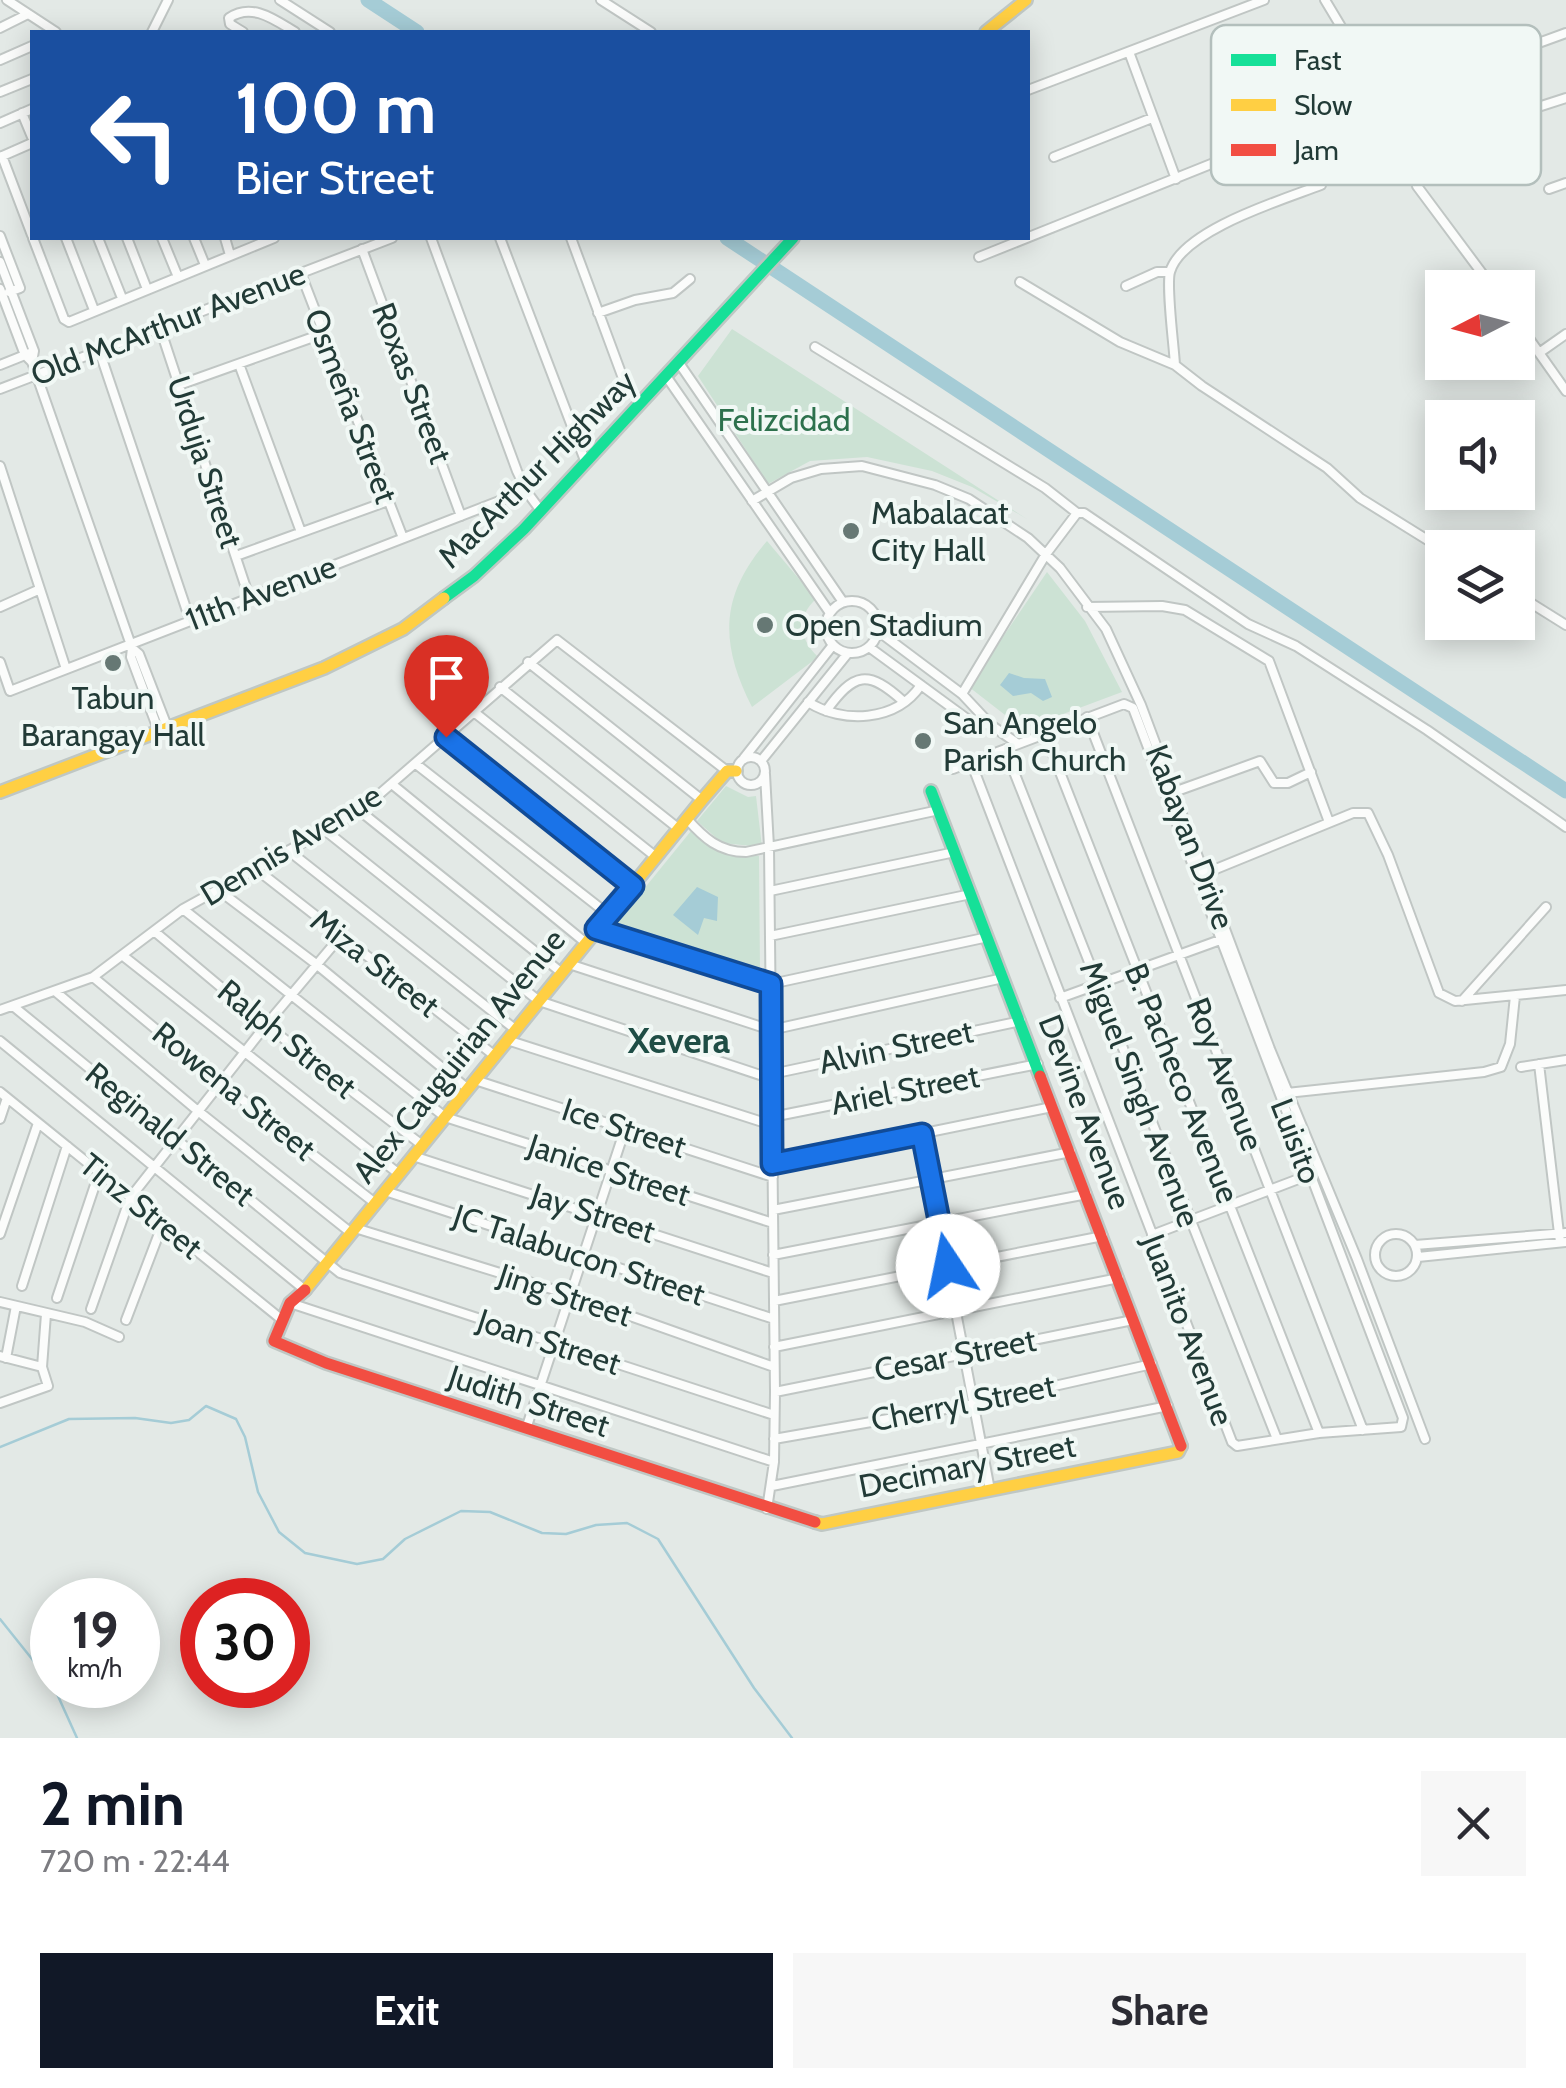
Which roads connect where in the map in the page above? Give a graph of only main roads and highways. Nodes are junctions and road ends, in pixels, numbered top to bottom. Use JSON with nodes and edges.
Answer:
{"nodes":[{"id":1,"x":1026,"y":0,"type":"edge"},
{"id":2,"x":988,"y":30,"type":"edge"},
{"id":3,"x":792,"y":240,"type":"edge"},
{"id":4,"x":732,"y":771,"type":"road end"},
{"id":5,"x":0,"y":792,"type":"edge"},
{"id":6,"x":931,"y":792,"type":"dead end"},
{"id":7,"x":274,"y":1341,"type":"joint"},
{"id":8,"x":1178,"y":1452,"type":"joint"},
{"id":9,"x":768,"y":1509,"type":"joint"}],
"edges":[{"from":1,"to":2,"type":"main road"},
{"from":3,"to":5,"type":"main road","name":"MacArthur Highway"},
{"from":4,"to":7,"type":"main road","name":"Alex Cauguirian Avenue"},
{"from":6,"to":8,"type":"main road","name":"Devine Avenue"},
{"from":7,"to":9,"type":"main road","name":"Judith Street"},
{"from":8,"to":9,"type":"main road","name":"Decimary Street"}]}
